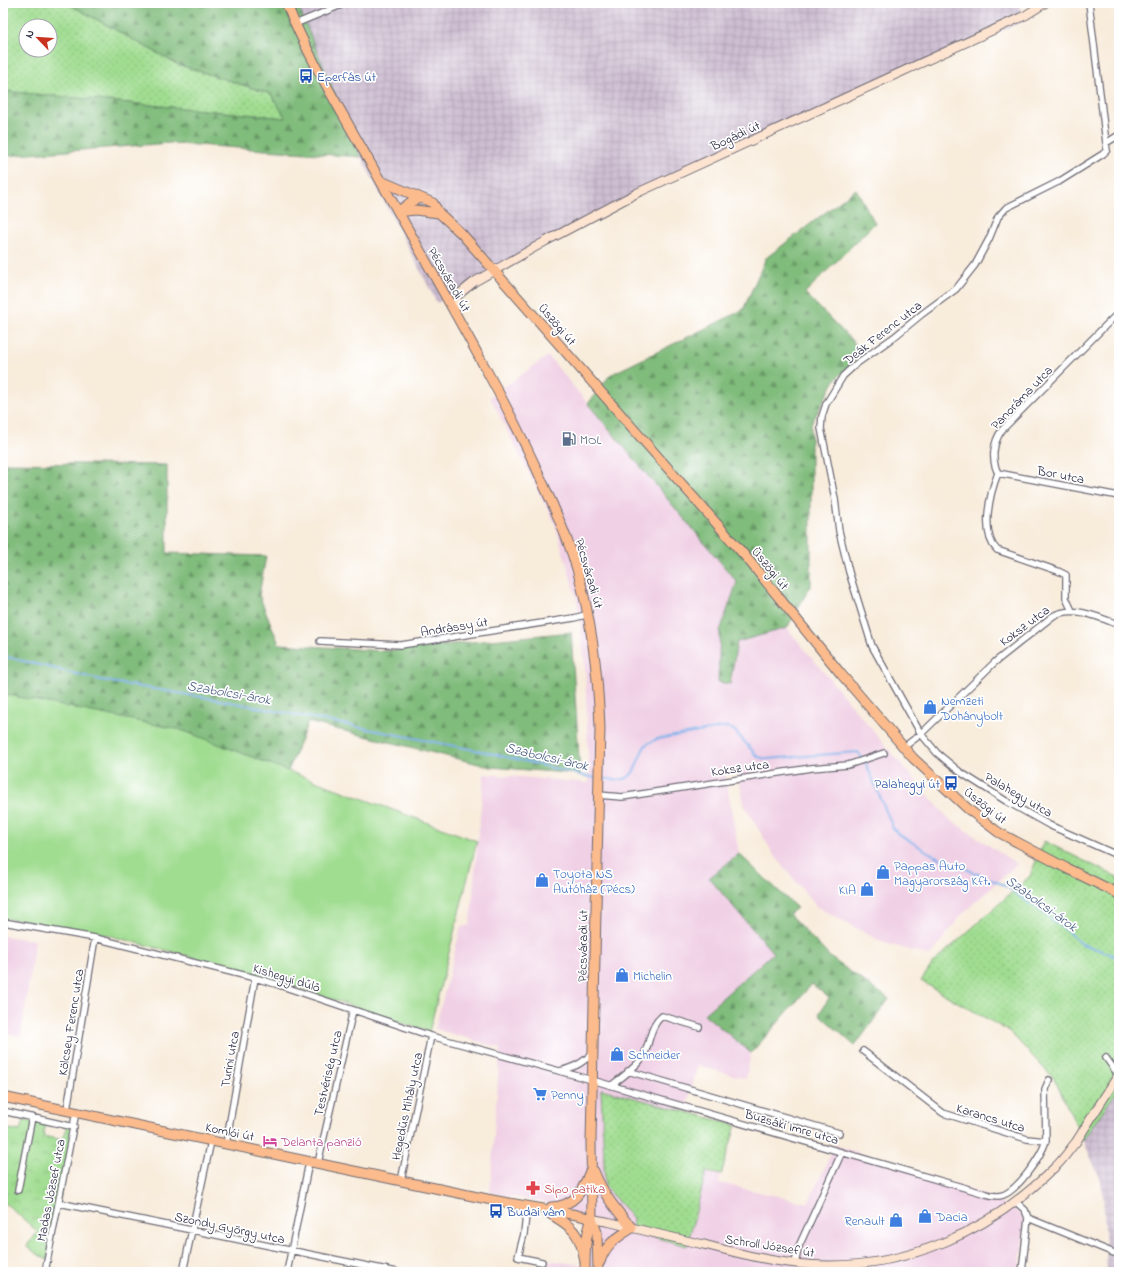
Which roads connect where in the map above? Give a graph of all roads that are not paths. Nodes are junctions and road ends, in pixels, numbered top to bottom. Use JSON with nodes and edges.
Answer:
{"nodes":[{"id":1,"x":286,"y":3,"type":"edge"},
{"id":2,"x":346,"y":3,"type":"edge"},
{"id":3,"x":1045,"y":3,"type":"edge"},
{"id":4,"x":1088,"y":3,"type":"edge"},
{"id":5,"x":295,"y":24,"type":"junction"},
{"id":6,"x":1119,"y":135,"type":"edge"},
{"id":7,"x":1106,"y":143,"type":"junction"},
{"id":8,"x":381,"y":181,"type":"junction"},
{"id":9,"x":421,"y":198,"type":"junction"},
{"id":10,"x":398,"y":212,"type":"junction"},
{"id":11,"x":439,"y":213,"type":"junction"},
{"id":12,"x":493,"y":270,"type":"junction"},
{"id":13,"x":454,"y":312,"type":"junction"},
{"id":14,"x":1119,"y":312,"type":"edge"},
{"id":15,"x":998,"y":473,"type":"junction"},
{"id":16,"x":1119,"y":496,"type":"edge"},
{"id":17,"x":1072,"y":611,"type":"junction"},
{"id":18,"x":589,"y":614,"type":"junction"},
{"id":19,"x":1119,"y":625,"type":"edge"},
{"id":20,"x":320,"y":641,"type":"dead end"},
{"id":21,"x":921,"y":734,"type":"junction"},
{"id":22,"x":904,"y":747,"type":"junction"},
{"id":23,"x":884,"y":753,"type":"dead end"},
{"id":24,"x":598,"y":795,"type":"junction"},
{"id":25,"x":1119,"y":856,"type":"edge"},
{"id":26,"x":1119,"y":894,"type":"edge"},
{"id":27,"x":3,"y":922,"type":"edge"},
{"id":28,"x":95,"y":938,"type":"junction"},
{"id":29,"x":255,"y":978,"type":"junction"},
{"id":30,"x":352,"y":1010,"type":"junction"},
{"id":31,"x":699,"y":1027,"type":"dead end"},
{"id":32,"x":431,"y":1036,"type":"junction"},
{"id":33,"x":863,"y":1051,"type":"dead end"},
{"id":34,"x":593,"y":1053,"type":"junction"},
{"id":35,"x":1106,"y":1058,"type":"dead end"},
{"id":36,"x":560,"y":1071,"type":"junction"},
{"id":37,"x":628,"y":1071,"type":"junction"},
{"id":38,"x":1119,"y":1075,"type":"edge"},
{"id":39,"x":592,"y":1080,"type":"junction"},
{"id":40,"x":1049,"y":1080,"type":"dead end"},
{"id":41,"x":612,"y":1085,"type":"junction"},
{"id":42,"x":3,"y":1097,"type":"edge"},
{"id":43,"x":67,"y":1110,"type":"junction"},
{"id":44,"x":3,"y":1111,"type":"edge"},
{"id":45,"x":76,"y":1112,"type":"junction"},
{"id":46,"x":32,"y":1117,"type":"junction"},
{"id":47,"x":74,"y":1127,"type":"junction"},
{"id":48,"x":838,"y":1133,"type":"dead end"},
{"id":49,"x":211,"y":1141,"type":"junction"},
{"id":50,"x":1046,"y":1141,"type":"junction"},
{"id":51,"x":226,"y":1144,"type":"junction"},
{"id":52,"x":842,"y":1152,"type":"junction"},
{"id":53,"x":314,"y":1163,"type":"junction"},
{"id":54,"x":592,"y":1166,"type":"junction"},
{"id":55,"x":402,"y":1181,"type":"junction"},
{"id":56,"x":18,"y":1190,"type":"dead end"},
{"id":57,"x":1016,"y":1202,"type":"junction"},
{"id":58,"x":59,"y":1204,"type":"junction"},
{"id":59,"x":527,"y":1206,"type":"junction"},
{"id":60,"x":540,"y":1208,"type":"junction"},
{"id":61,"x":1028,"y":1218,"type":"junction"},
{"id":62,"x":592,"y":1220,"type":"junction"},
{"id":63,"x":632,"y":1228,"type":"junction"},
{"id":64,"x":192,"y":1230,"type":"junction"},
{"id":65,"x":291,"y":1251,"type":"junction"},
{"id":66,"x":1119,"y":1255,"type":"edge"},
{"id":67,"x":542,"y":1262,"type":"dead end"},
{"id":68,"x":585,"y":1262,"type":"junction"},
{"id":69,"x":795,"y":1263,"type":"junction"},
{"id":70,"x":598,"y":1269,"type":"edge"},
{"id":71,"x":45,"y":1272,"type":"edge"},
{"id":72,"x":183,"y":1272,"type":"edge"},
{"id":73,"x":286,"y":1272,"type":"edge"},
{"id":74,"x":397,"y":1272,"type":"edge"},
{"id":75,"x":585,"y":1272,"type":"edge"},
{"id":76,"x":1022,"y":1272,"type":"edge"}],
"edges":[{"from":1,"to":5,"type":"main road","name":"Pécsváradi út"},
{"from":2,"to":5,"type":"street"},
{"from":3,"to":12,"type":"main road","name":"Bogádi út"},
{"from":4,"to":7,"type":"street"},
{"from":5,"to":8,"type":"main road","name":"Pécsváradi út"},
{"from":6,"to":7,"type":"street","name":"Deák Ferenc utca"},
{"from":7,"to":21,"type":"street","name":"Deák Ferenc utca"},
{"from":8,"to":9,"type":"main road","name":"Üszögi út"},
{"from":8,"to":10,"type":"main road","name":"Pécsváradi út"},
{"from":9,"to":10,"type":"main road"},
{"from":9,"to":11,"type":"main road","name":"Üszögi út"},
{"from":10,"to":11,"type":"main road"},
{"from":10,"to":13,"type":"main road","name":"Pécsváradi út"},
{"from":11,"to":12,"type":"main road","name":"Üszögi út"},
{"from":12,"to":13,"type":"main road","name":"Bogádi út"},
{"from":12,"to":22,"type":"main road","name":"Üszögi út"},
{"from":13,"to":18,"type":"main road","name":"Pécsváradi út"},
{"from":14,"to":15,"type":"street","name":"Panoráma utca"},
{"from":15,"to":16,"type":"street","name":"Bor utca"},
{"from":15,"to":17,"type":"street","name":"Panoráma utca"},
{"from":17,"to":19,"type":"street"},
{"from":17,"to":21,"type":"street","name":"Koksz utca"},
{"from":18,"to":20,"type":"street","name":"Andrássy út"},
{"from":18,"to":24,"type":"main road","name":"Pécsváradi út"},
{"from":21,"to":22,"type":"street","name":"Koksz utca"},
{"from":21,"to":25,"type":"street","name":"Palahegy utca"},
{"from":22,"to":26,"type":"main road","name":"Üszögi út"},
{"from":23,"to":24,"type":"street","name":"Koksz utca"},
{"from":24,"to":34,"type":"main road","name":"Pécsváradi út"},
{"from":27,"to":28,"type":"street","name":"Kishegyi dűlő"},
{"from":28,"to":29,"type":"street","name":"Kishegyi dűlő"},
{"from":28,"to":43,"type":"street","name":"Kölcsey Ferenc utca"},
{"from":29,"to":30,"type":"street","name":"Kishegyi dűlő"},
{"from":29,"to":51,"type":"street","name":"Turini utca"},
{"from":30,"to":32,"type":"street","name":"Kishegyi dűlő"},
{"from":30,"to":53,"type":"street","name":"Testvériség utca"},
{"from":31,"to":37,"type":"street"},
{"from":32,"to":36,"type":"street","name":"Kishegyi dűlő"},
{"from":32,"to":55,"type":"street","name":"Hegedüs Mihály utca"},
{"from":33,"to":50,"type":"street","name":"Karancs utca"},
{"from":34,"to":36,"type":"street"},
{"from":34,"to":39,"type":"main road","name":"Pécsváradi út"},
{"from":35,"to":38,"type":"street"},
{"from":36,"to":39,"type":"street","name":"Kishegyi dűlő"},
{"from":37,"to":41,"type":"street"},
{"from":37,"to":48,"type":"street"},
{"from":38,"to":57,"type":"main road","name":"Schroll József út","bridge":true},
{"from":39,"to":41,"type":"street","name":"Buzsáki Imre utca"},
{"from":39,"to":54,"type":"main road","name":"Pécsváradi út"},
{"from":40,"to":50,"type":"street"},
{"from":41,"to":52,"type":"street","name":"Buzsáki Imre utca"},
{"from":42,"to":43,"type":"main road","name":"Komlói út"},
{"from":43,"to":45,"type":"main road","name":"Komlói út"},
{"from":44,"to":46,"type":"street"},
{"from":45,"to":47,"type":"street","name":"Madas József utca"},
{"from":45,"to":49,"type":"main road","name":"Komlói út"},
{"from":46,"to":47,"type":"street"},
{"from":46,"to":56,"type":"street"},
{"from":47,"to":58,"type":"street","name":"Madas József utca"},
{"from":49,"to":51,"type":"main road","name":"Komlói út"},
{"from":49,"to":64,"type":"street"},
{"from":50,"to":52,"type":"street","name":"Buzsáki Imre utca"},
{"from":51,"to":53,"type":"main road","name":"Komlói út"},
{"from":52,"to":69,"type":"street"},
{"from":53,"to":55,"type":"main road","name":"Komlói út"},
{"from":53,"to":65,"type":"street","name":"Testvériség utca"},
{"from":54,"to":60,"type":"main road"},
{"from":54,"to":62,"type":"main road","name":"Pécsváradi út"},
{"from":54,"to":63,"type":"main road"},
{"from":55,"to":59,"type":"main road","name":"Komlói út"},
{"from":57,"to":61,"type":"street"},
{"from":57,"to":69,"type":"main road","name":"Schroll József út"},
{"from":58,"to":64,"type":"street","name":"Szondy György utca"},
{"from":58,"to":71,"type":"street","name":"Madas József utca"},
{"from":59,"to":60,"type":"main road","name":"Komlói út"},
{"from":59,"to":67,"type":"street"},
{"from":60,"to":62,"type":"main road","name":"Komlói út"},
{"from":60,"to":68,"type":"main road"},
{"from":61,"to":66,"type":"street"},
{"from":61,"to":76,"type":"street"},
{"from":62,"to":63,"type":"main road","name":"Schroll József út"},
{"from":62,"to":68,"type":"main road"},
{"from":62,"to":70,"type":"main road"},
{"from":63,"to":69,"type":"main road","name":"Schroll József út"},
{"from":63,"to":70,"type":"main road"},
{"from":64,"to":65,"type":"street","name":"Szondy György utca"},
{"from":64,"to":72,"type":"street"},
{"from":65,"to":73,"type":"street","name":"Testvériség utca"},
{"from":65,"to":74,"type":"street","name":"Szondy György utca"},
{"from":68,"to":75,"type":"main road"}]}
